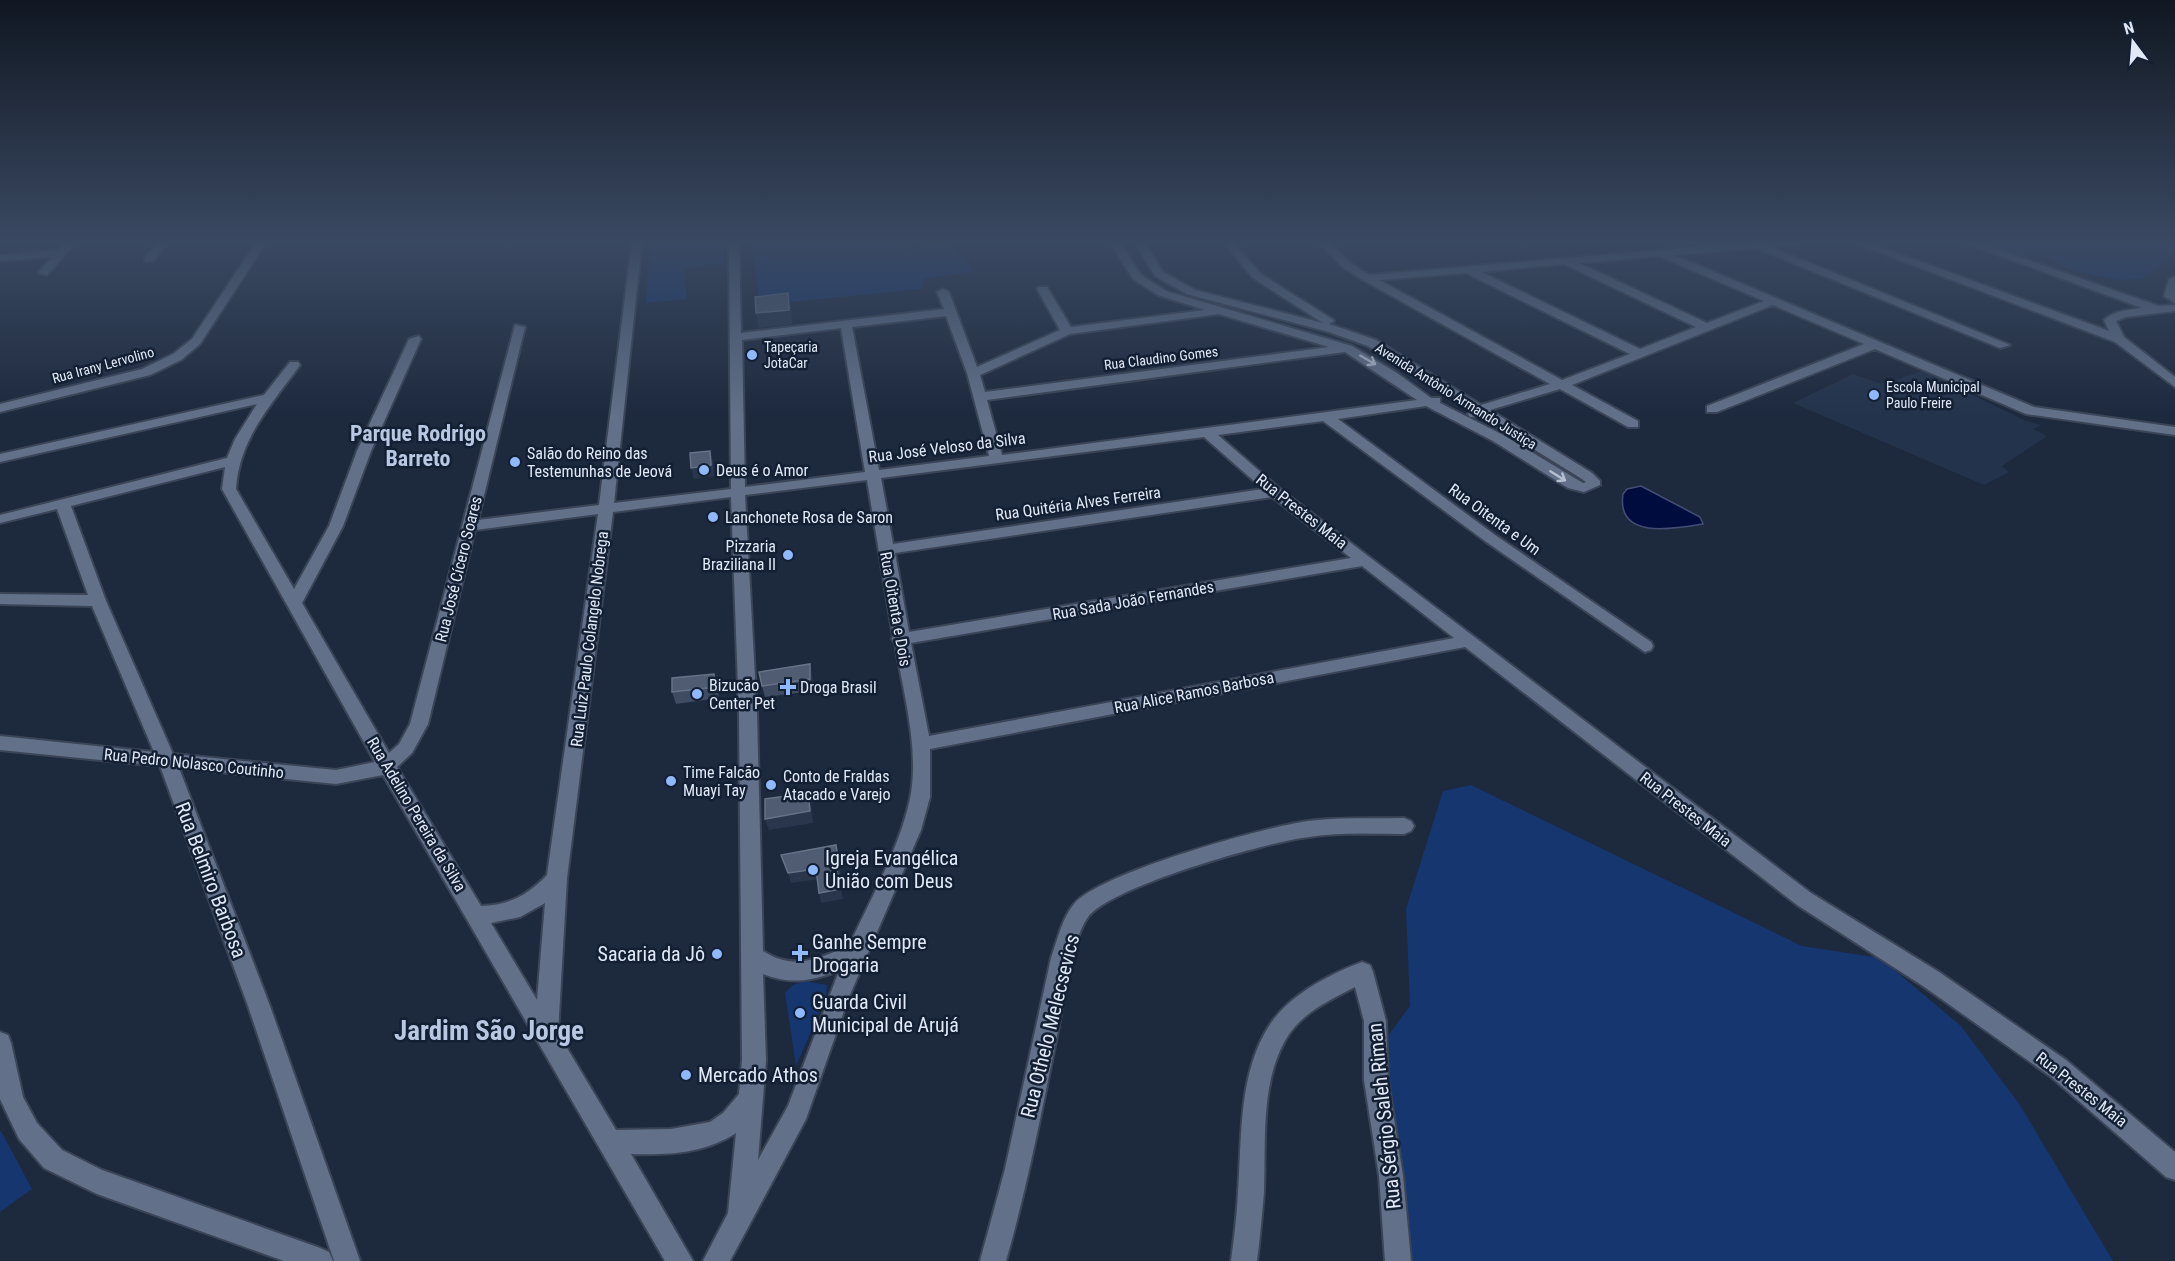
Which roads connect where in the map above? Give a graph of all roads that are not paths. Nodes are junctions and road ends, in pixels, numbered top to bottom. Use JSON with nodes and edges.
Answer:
{"nodes":[{"id":1,"x":223,"y":300,"type":"edge"},
{"id":2,"x":630,"y":300,"type":"edge"},
{"id":3,"x":735,"y":300,"type":"edge"},
{"id":4,"x":946,"y":300,"type":"edge"},
{"id":5,"x":1049,"y":300,"type":"edge"},
{"id":6,"x":1184,"y":300,"type":"edge"},
{"id":7,"x":1218,"y":300,"type":"edge"},
{"id":8,"x":1288,"y":300,"type":"edge"},
{"id":9,"x":1407,"y":300,"type":"edge"},
{"id":10,"x":1529,"y":300,"type":"edge"},
{"id":11,"x":1648,"y":300,"type":"edge"},
{"id":12,"x":1893,"y":300,"type":"edge"},
{"id":13,"x":2014,"y":300,"type":"edge"},
{"id":14,"x":2130,"y":300,"type":"edge"},
{"id":15,"x":1774,"y":301,"type":"joint"},
{"id":16,"x":2175,"y":308,"type":"edge"},
{"id":17,"x":2158,"y":310,"type":"junction"},
{"id":18,"x":1219,"y":311,"type":"junction"},
{"id":19,"x":950,"y":312,"type":"junction"},
{"id":20,"x":1311,"y":318,"type":"junction"},
{"id":21,"x":846,"y":325,"type":"junction"},
{"id":22,"x":519,"y":327,"type":"dead end"},
{"id":23,"x":1705,"y":327,"type":"junction"},
{"id":24,"x":1067,"y":331,"type":"junction"},
{"id":25,"x":1299,"y":332,"type":"junction"},
{"id":26,"x":735,"y":337,"type":"junction"},
{"id":27,"x":415,"y":339,"type":"dead end"},
{"id":28,"x":2119,"y":339,"type":"junction"},
{"id":29,"x":1876,"y":344,"type":"junction"},
{"id":30,"x":2004,"y":345,"type":"dead end"},
{"id":31,"x":1348,"y":349,"type":"junction"},
{"id":32,"x":1638,"y":353,"type":"junction"},
{"id":33,"x":294,"y":365,"type":"dead end"},
{"id":34,"x":973,"y":373,"type":"junction"},
{"id":35,"x":2175,"y":383,"type":"edge"},
{"id":36,"x":1563,"y":384,"type":"junction"},
{"id":37,"x":979,"y":397,"type":"junction"},
{"id":38,"x":267,"y":398,"type":"junction"},
{"id":39,"x":1458,"y":399,"type":"junction"},
{"id":40,"x":1430,"y":404,"type":"junction"},
{"id":41,"x":0,"y":408,"type":"edge"},
{"id":42,"x":1712,"y":409,"type":"dead end"},
{"id":43,"x":1478,"y":410,"type":"junction"},
{"id":44,"x":1454,"y":415,"type":"junction"},
{"id":45,"x":1327,"y":417,"type":"junction"},
{"id":46,"x":1633,"y":424,"type":"dead end"},
{"id":47,"x":2175,"y":431,"type":"edge"},
{"id":48,"x":1208,"y":433,"type":"junction"},
{"id":49,"x":0,"y":458,"type":"edge"},
{"id":50,"x":996,"y":458,"type":"junction"},
{"id":51,"x":232,"y":461,"type":"junction"},
{"id":52,"x":872,"y":474,"type":"junction"},
{"id":53,"x":738,"y":491,"type":"junction"},
{"id":54,"x":1275,"y":492,"type":"junction"},
{"id":55,"x":63,"y":504,"type":"junction"},
{"id":56,"x":606,"y":508,"type":"junction"},
{"id":57,"x":0,"y":519,"type":"edge"},
{"id":58,"x":469,"y":526,"type":"junction"},
{"id":59,"x":885,"y":550,"type":"junction"},
{"id":60,"x":1365,"y":561,"type":"junction"},
{"id":61,"x":0,"y":598,"type":"edge"},
{"id":62,"x":99,"y":601,"type":"junction"},
{"id":63,"x":294,"y":604,"type":"junction"},
{"id":64,"x":900,"y":639,"type":"junction"},
{"id":65,"x":1468,"y":641,"type":"junction"},
{"id":66,"x":1645,"y":646,"type":"dead end"},
{"id":67,"x":0,"y":742,"type":"edge"},
{"id":68,"x":921,"y":744,"type":"junction"},
{"id":69,"x":167,"y":761,"type":"junction"},
{"id":70,"x":387,"y":766,"type":"junction"},
{"id":71,"x":1404,"y":826,"type":"dead end"},
{"id":72,"x":557,"y":878,"type":"junction"},
{"id":73,"x":476,"y":915,"type":"junction"},
{"id":74,"x":858,"y":951,"type":"junction"},
{"id":75,"x":752,"y":956,"type":"junction"},
{"id":76,"x":546,"y":1037,"type":"junction"},
{"id":77,"x":0,"y":1043,"type":"edge"},
{"id":78,"x":751,"y":1100,"type":"junction"},
{"id":79,"x":609,"y":1142,"type":"junction"},
{"id":80,"x":2175,"y":1168,"type":"edge"},
{"id":81,"x":740,"y":1220,"type":"junction"},
{"id":82,"x":320,"y":1261,"type":"edge"},
{"id":83,"x":347,"y":1261,"type":"edge"},
{"id":84,"x":680,"y":1261,"type":"edge"},
{"id":85,"x":716,"y":1261,"type":"edge"},
{"id":86,"x":993,"y":1261,"type":"edge"},
{"id":87,"x":1244,"y":1261,"type":"edge"},
{"id":88,"x":1398,"y":1261,"type":"edge"}],
"edges":[{"from":1,"to":41,"type":"street","name":"Rua Irany Lervolino"},
{"from":2,"to":56,"type":"street","name":"Rua Luiz Paulo Colangelo Nobrega"},
{"from":3,"to":26,"type":"street"},
{"from":4,"to":19,"type":"street"},
{"from":5,"to":24,"type":"street"},
{"from":6,"to":18,"type":"street","name":"Avenida Antônio Armando Justiça"},
{"from":7,"to":20,"type":"street","name":"Avenida Antônio Armando Justiça"},
{"from":8,"to":20,"type":"street"},
{"from":9,"to":36,"type":"street"},
{"from":10,"to":32,"type":"street"},
{"from":11,"to":23,"type":"street"},
{"from":12,"to":30,"type":"street"},
{"from":13,"to":28,"type":"street"},
{"from":14,"to":17,"type":"street"},
{"from":15,"to":23,"type":"street"},
{"from":15,"to":29,"type":"street"},
{"from":16,"to":17,"type":"street"},
{"from":17,"to":28,"type":"street"},
{"from":18,"to":24,"type":"street"},
{"from":18,"to":25,"type":"street","name":"Avenida Antônio Armando Justiça"},
{"from":19,"to":21,"type":"street"},
{"from":19,"to":34,"type":"street"},
{"from":20,"to":25,"type":"street"},
{"from":20,"to":39,"type":"street","name":"Avenida Antônio Armando Justiça"},
{"from":21,"to":26,"type":"street"},
{"from":21,"to":52,"type":"street","name":"Rua Oitenta e Dois"},
{"from":22,"to":58,"type":"street","name":"Rua José Cícero Soares"},
{"from":23,"to":32,"type":"street"},
{"from":24,"to":34,"type":"street"},
{"from":25,"to":31,"type":"street","name":"Avenida Antônio Armando Justiça"},
{"from":26,"to":53,"type":"street"},
{"from":27,"to":63,"type":"street"},
{"from":28,"to":35,"type":"street"},
{"from":29,"to":42,"type":"street"},
{"from":29,"to":47,"type":"street"},
{"from":31,"to":37,"type":"street","name":"Rua Claudino Gomes"},
{"from":31,"to":40,"type":"street","name":"Avenida Antônio Armando Justiça","one_way":true},
{"from":32,"to":36,"type":"street"},
{"from":33,"to":38,"type":"street","name":"Rua Adelino Pereira da Silva"},
{"from":34,"to":37,"type":"street"},
{"from":36,"to":43,"type":"street"},
{"from":36,"to":46,"type":"street"},
{"from":37,"to":50,"type":"street"},
{"from":38,"to":49,"type":"street"},
{"from":38,"to":51,"type":"street","name":"Rua Adelino Pereira da Silva"},
{"from":39,"to":40,"type":"street","name":"Rua José Veloso da Silva"},
{"from":39,"to":43,"type":"street","name":"Avenida Antônio Armando Justiça"},
{"from":40,"to":44,"type":"street"},
{"from":40,"to":45,"type":"street","name":"Rua José Veloso da Silva"},
{"from":43,"to":44,"type":"street"},
{"from":44,"to":43,"type":"street","name":"Avenida Antônio Armando Justiça","one_way":true},
{"from":45,"to":48,"type":"street","name":"Rua José Veloso da Silva"},
{"from":45,"to":66,"type":"street","name":"Rua Oitenta e Um"},
{"from":48,"to":50,"type":"street","name":"Rua José Veloso da Silva"},
{"from":48,"to":54,"type":"street","name":"Rua Prestes Maia"},
{"from":50,"to":52,"type":"street","name":"Rua José Veloso da Silva"},
{"from":51,"to":55,"type":"street"},
{"from":51,"to":63,"type":"street","name":"Rua Adelino Pereira da Silva"},
{"from":52,"to":53,"type":"street","name":"Rua José Veloso da Silva"},
{"from":52,"to":59,"type":"street","name":"Rua Oitenta e Dois"},
{"from":53,"to":56,"type":"street","name":"Rua José Veloso da Silva"},
{"from":53,"to":75,"type":"street"},
{"from":54,"to":59,"type":"street","name":"Rua Quitéria Alves Ferreira"},
{"from":54,"to":60,"type":"street","name":"Rua Prestes Maia"},
{"from":55,"to":57,"type":"street"},
{"from":55,"to":62,"type":"street","name":"Rua Belmiro Barbosa"},
{"from":56,"to":58,"type":"street","name":"Rua José Veloso da Silva"},
{"from":56,"to":72,"type":"street","name":"Rua Luiz Paulo Colangelo Nobrega"},
{"from":58,"to":70,"type":"street","name":"Rua José Cícero Soares"},
{"from":59,"to":64,"type":"street","name":"Rua Oitenta e Dois"},
{"from":60,"to":64,"type":"street","name":"Rua Sada João Fernandes"},
{"from":60,"to":65,"type":"street","name":"Rua Prestes Maia"},
{"from":61,"to":62,"type":"street"},
{"from":62,"to":69,"type":"street","name":"Rua Belmiro Barbosa"},
{"from":63,"to":70,"type":"street","name":"Rua Adelino Pereira da Silva"},
{"from":64,"to":68,"type":"street","name":"Rua Oitenta e Dois"},
{"from":65,"to":68,"type":"street","name":"Rua Alice Ramos Barbosa"},
{"from":65,"to":80,"type":"street","name":"Rua Prestes Maia"},
{"from":67,"to":69,"type":"street","name":"Rua Pedro Nolasco Coutinho"},
{"from":68,"to":74,"type":"street","name":"Rua Oitenta e Dois"},
{"from":69,"to":70,"type":"street","name":"Rua Pedro Nolasco Coutinho"},
{"from":69,"to":83,"type":"street","name":"Rua Belmiro Barbosa"},
{"from":70,"to":73,"type":"street","name":"Rua Adelino Pereira da Silva"},
{"from":71,"to":86,"type":"street","name":"Rua Othelo Melecsevics"},
{"from":72,"to":73,"type":"street"},
{"from":72,"to":76,"type":"street","name":"Rua Luiz Paulo Colangelo Nobrega"},
{"from":73,"to":76,"type":"street","name":"Rua Adelino Pereira da Silva"},
{"from":74,"to":75,"type":"street"},
{"from":74,"to":81,"type":"street","name":"Rua Oitenta e Dois"},
{"from":75,"to":78,"type":"street"},
{"from":76,"to":79,"type":"street","name":"Rua Adelino Pereira da Silva"},
{"from":77,"to":82,"type":"street"},
{"from":78,"to":79,"type":"street"},
{"from":78,"to":81,"type":"street"},
{"from":79,"to":84,"type":"street","name":"Rua Adelino Pereira da Silva"},
{"from":81,"to":85,"type":"street","name":"Rua Oitenta e Dois"},
{"from":87,"to":88,"type":"street","name":"Rua Sérgio Saleh Riman"}]}
